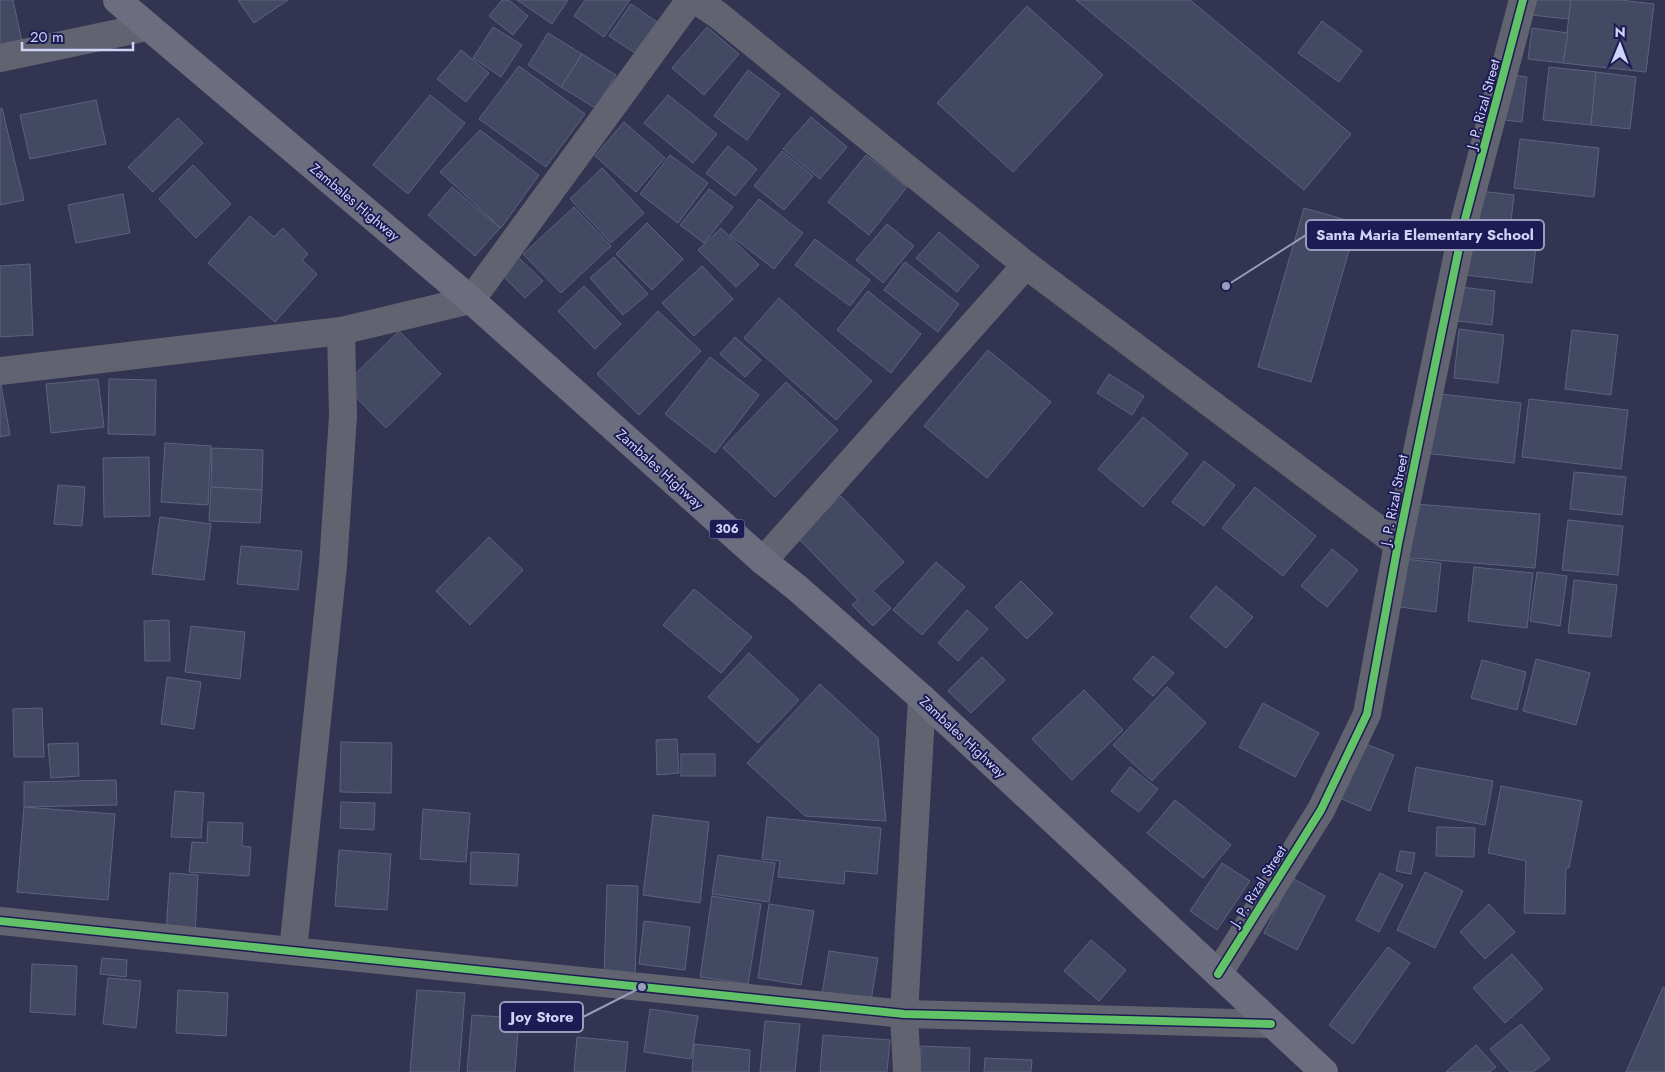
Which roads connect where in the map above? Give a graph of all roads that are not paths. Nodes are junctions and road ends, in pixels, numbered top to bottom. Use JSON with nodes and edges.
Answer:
{"nodes":[{"id":1,"x":117,"y":0,"type":"edge"},
{"id":2,"x":690,"y":0,"type":"edge"},
{"id":3,"x":696,"y":0,"type":"edge"},
{"id":4,"x":1523,"y":0,"type":"edge"},
{"id":5,"x":147,"y":27,"type":"junction"},
{"id":6,"x":0,"y":58,"type":"edge"},
{"id":7,"x":1026,"y":264,"type":"junction"},
{"id":8,"x":471,"y":300,"type":"junction"},
{"id":9,"x":340,"y":331,"type":"junction"},
{"id":10,"x":0,"y":371,"type":"edge"},
{"id":11,"x":1398,"y":544,"type":"junction"},
{"id":12,"x":763,"y":561,"type":"junction"},
{"id":13,"x":922,"y":698,"type":"junction"},
{"id":14,"x":0,"y":920,"type":"edge"},
{"id":15,"x":293,"y":951,"type":"junction"},
{"id":16,"x":1218,"y":974,"type":"junction"},
{"id":17,"x":904,"y":1014,"type":"junction"},
{"id":18,"x":1271,"y":1024,"type":"junction"},
{"id":19,"x":907,"y":1072,"type":"edge"},
{"id":20,"x":1324,"y":1072,"type":"edge"}],
"edges":[{"from":1,"to":5,"type":"main road","name":"Zambales Highway","number":"306"},
{"from":2,"to":8,"type":"street"},
{"from":3,"to":7,"type":"street"},
{"from":4,"to":11,"type":"street","name":"J. P. Rizal Street"},
{"from":5,"to":6,"type":"street"},
{"from":5,"to":8,"type":"main road","name":"Zambales Highway","number":"306"},
{"from":7,"to":11,"type":"street"},
{"from":7,"to":12,"type":"street"},
{"from":8,"to":9,"type":"street"},
{"from":8,"to":12,"type":"main road","name":"Zambales Highway","number":"306"},
{"from":9,"to":10,"type":"street"},
{"from":9,"to":15,"type":"street"},
{"from":11,"to":16,"type":"street","name":"J. P. Rizal Street"},
{"from":12,"to":13,"type":"main road","name":"Zambales Highway","number":"306"},
{"from":13,"to":16,"type":"main road","name":"Zambales Highway","number":"306"},
{"from":13,"to":17,"type":"street"},
{"from":14,"to":15,"type":"street"},
{"from":15,"to":17,"type":"street"},
{"from":16,"to":18,"type":"main road","name":"Zambales Highway","number":"306"},
{"from":17,"to":18,"type":"street"},
{"from":17,"to":19,"type":"street"},
{"from":18,"to":20,"type":"main road","name":"Zambales Highway","number":"306"}]}
